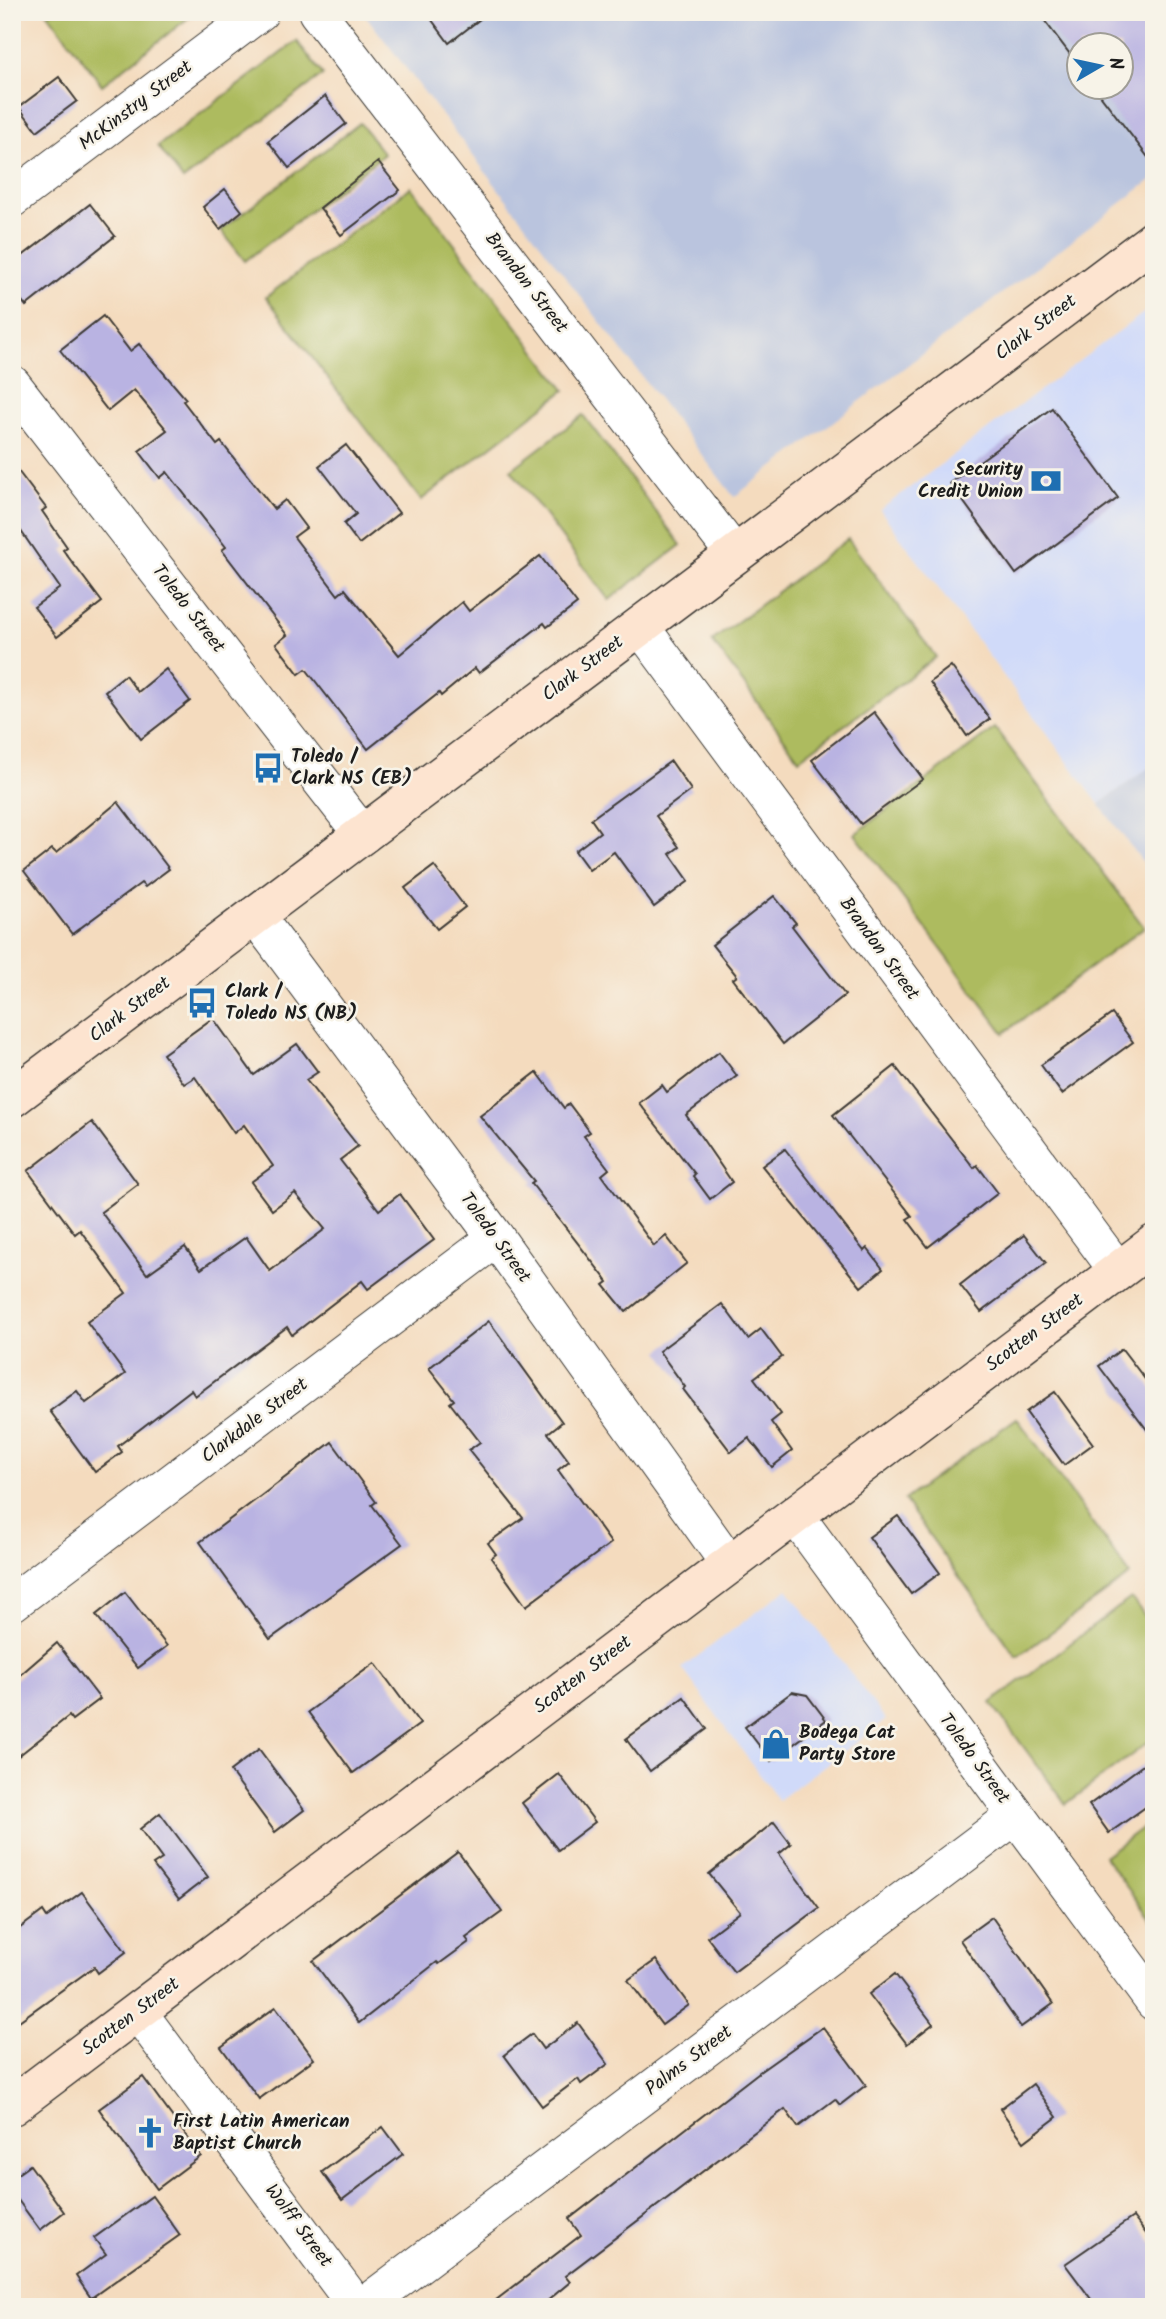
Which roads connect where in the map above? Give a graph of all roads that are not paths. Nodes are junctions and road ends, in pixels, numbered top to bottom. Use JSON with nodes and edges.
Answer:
{"nodes":[{"id":1,"x":260,"y":12,"type":"edge"},
{"id":2,"x":317,"y":12,"type":"edge"},
{"id":3,"x":12,"y":199,"type":"edge"},
{"id":4,"x":1154,"y":240,"type":"edge"},
{"id":5,"x":12,"y":384,"type":"edge"},
{"id":6,"x":735,"y":555,"type":"junction"},
{"id":7,"x":640,"y":626,"type":"junction"},
{"id":8,"x":363,"y":835,"type":"junction"},
{"id":9,"x":255,"y":915,"type":"junction"},
{"id":10,"x":12,"y":1098,"type":"edge"},
{"id":11,"x":496,"y":1238,"type":"junction"},
{"id":12,"x":1154,"y":1244,"type":"edge"},
{"id":13,"x":1118,"y":1271,"type":"junction"},
{"id":14,"x":795,"y":1515,"type":"junction"},
{"id":15,"x":730,"y":1565,"type":"junction"},
{"id":16,"x":12,"y":1603,"type":"edge"},
{"id":17,"x":1016,"y":1815,"type":"junction"},
{"id":18,"x":1154,"y":2002,"type":"edge"},
{"id":19,"x":138,"y":2012,"type":"junction"},
{"id":20,"x":12,"y":2106,"type":"edge"},
{"id":21,"x":360,"y":2307,"type":"edge"}],
"edges":[{"from":1,"to":3,"type":"street","name":"McKinstry Street"},
{"from":2,"to":6,"type":"street","name":"Brandon Street"},
{"from":4,"to":6,"type":"street","name":"Clark Street"},
{"from":5,"to":8,"type":"street","name":"Toledo Street"},
{"from":6,"to":7,"type":"street","name":"Clark Street"},
{"from":7,"to":8,"type":"street","name":"Clark Street"},
{"from":7,"to":13,"type":"street","name":"Brandon Street"},
{"from":8,"to":9,"type":"street","name":"Clark Street"},
{"from":9,"to":10,"type":"street","name":"Clark Street"},
{"from":9,"to":11,"type":"street","name":"Toledo Street"},
{"from":11,"to":15,"type":"street","name":"Toledo Street"},
{"from":11,"to":16,"type":"street","name":"Clarkdale Street"},
{"from":12,"to":13,"type":"street","name":"Scotten Street"},
{"from":13,"to":14,"type":"street","name":"Scotten Street"},
{"from":14,"to":15,"type":"street","name":"Scotten Street"},
{"from":14,"to":17,"type":"street","name":"Toledo Street"},
{"from":15,"to":19,"type":"street","name":"Scotten Street"},
{"from":17,"to":18,"type":"street","name":"Toledo Street"},
{"from":17,"to":21,"type":"street","name":"Palms Street"},
{"from":19,"to":20,"type":"street","name":"Scotten Street"},
{"from":19,"to":21,"type":"street","name":"Wolff Street"}]}
